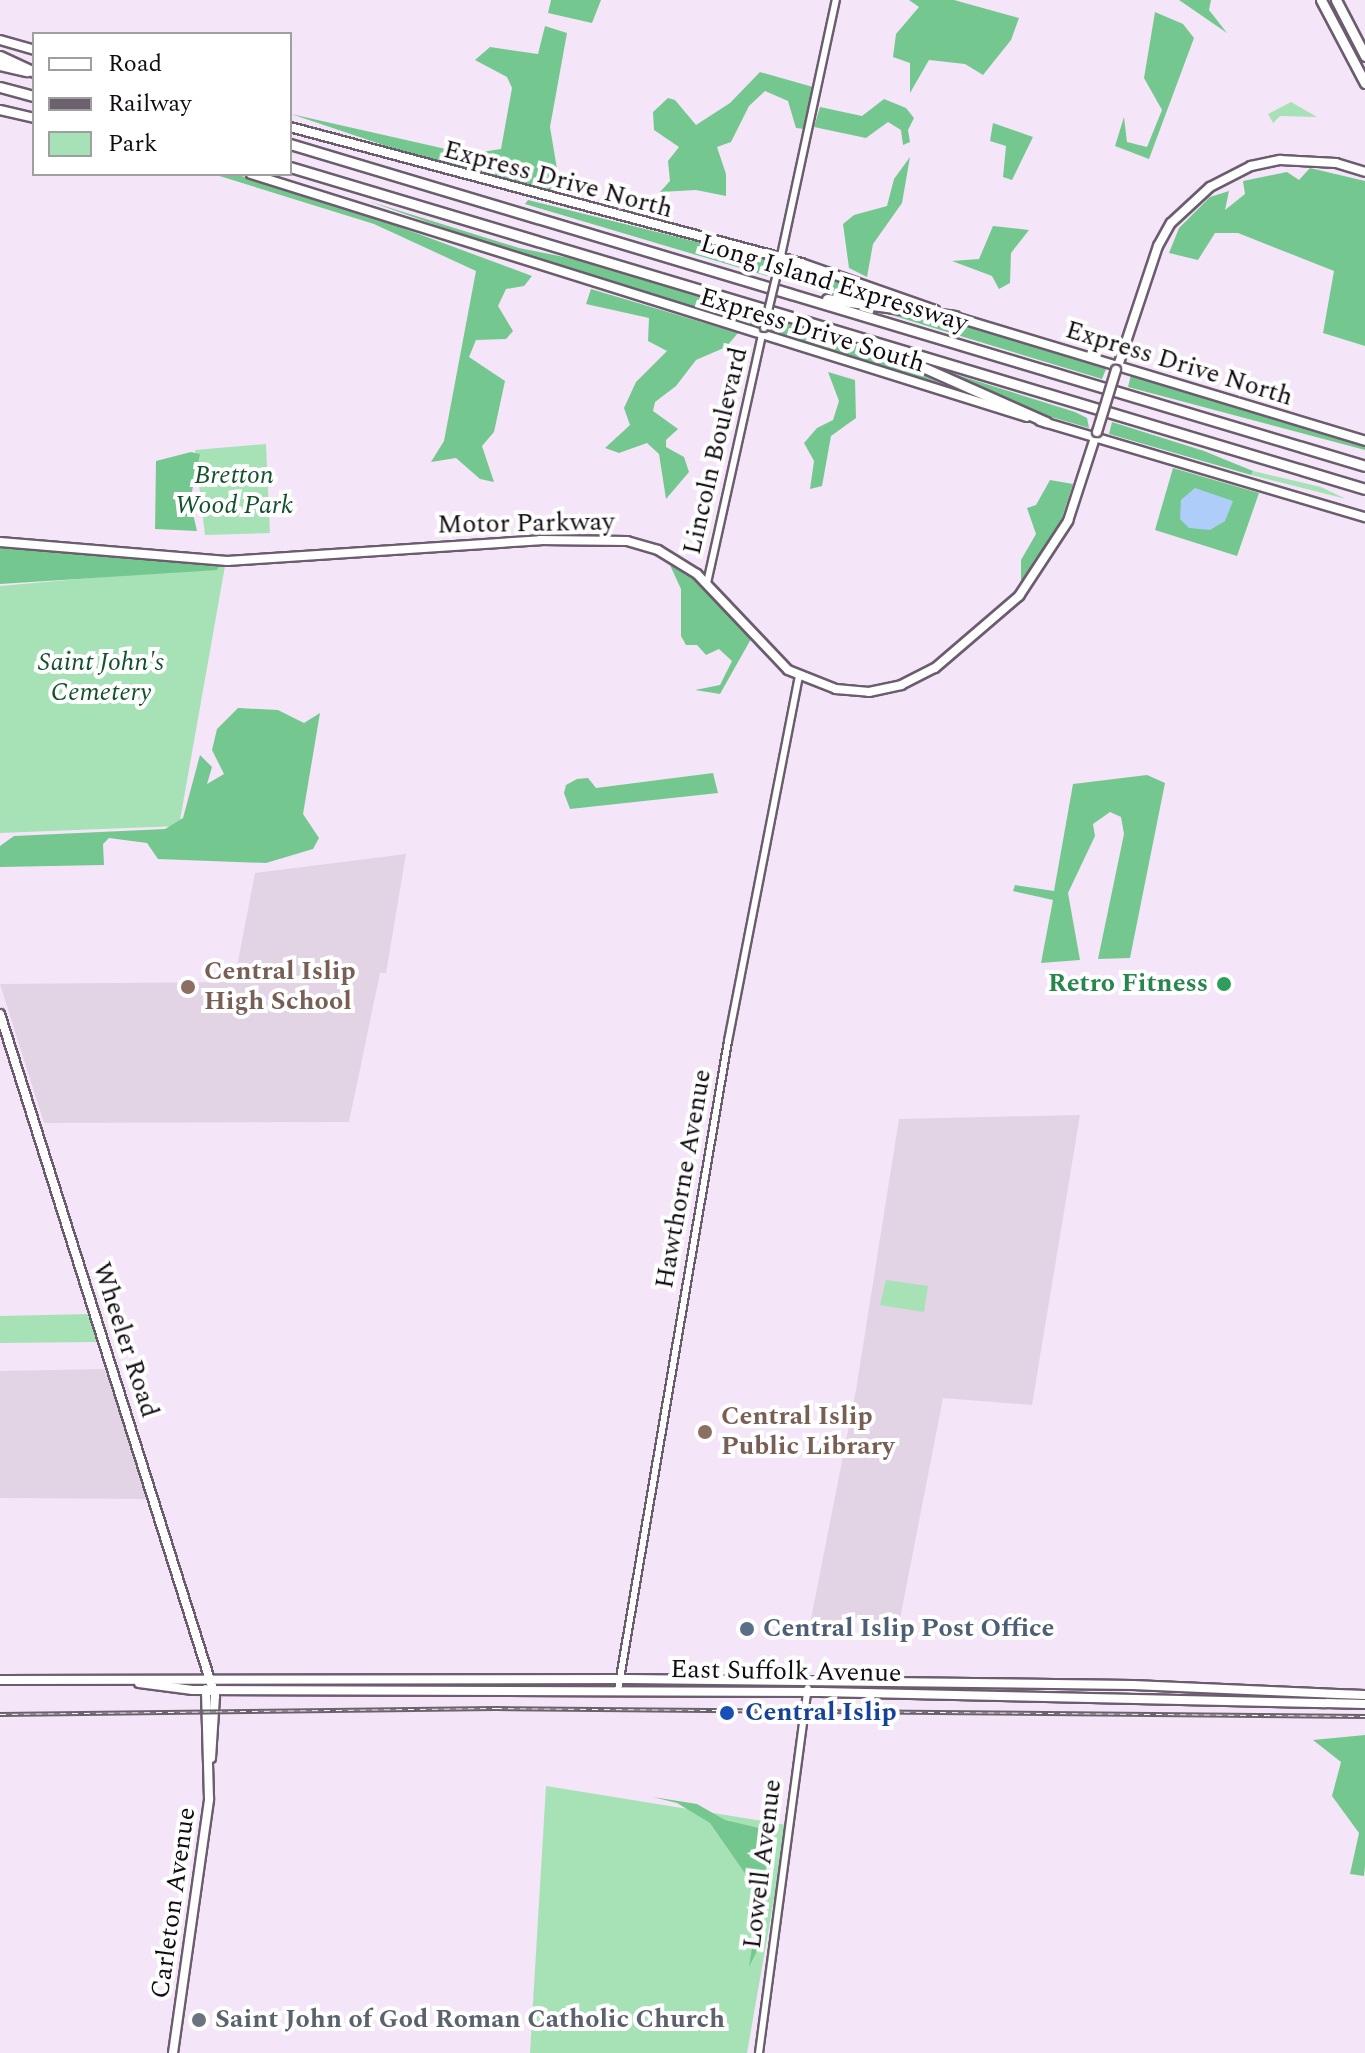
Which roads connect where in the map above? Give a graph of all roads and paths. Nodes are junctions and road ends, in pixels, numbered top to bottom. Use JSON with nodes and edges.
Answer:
{"nodes":[{"id":1,"x":836,"y":0,"type":"edge"},
{"id":2,"x":1321,"y":0,"type":"edge"},
{"id":3,"x":1336,"y":0,"type":"edge"},
{"id":4,"x":0,"y":40,"type":"edge"},
{"id":5,"x":32,"y":49,"type":"edge"},
{"id":6,"x":0,"y":56,"type":"edge"},
{"id":7,"x":1365,"y":56,"type":"edge"},
{"id":8,"x":0,"y":65,"type":"edge"},
{"id":9,"x":32,"y":71,"type":"edge"},
{"id":10,"x":32,"y":72,"type":"edge"},
{"id":11,"x":1365,"y":83,"type":"edge"},
{"id":12,"x":0,"y":87,"type":"edge"},
{"id":13,"x":32,"y":95,"type":"edge"},
{"id":14,"x":0,"y":110,"type":"edge"},
{"id":15,"x":32,"y":118,"type":"edge"},
{"id":16,"x":292,"y":128,"type":"edge"},
{"id":17,"x":292,"y":145,"type":"edge"},
{"id":18,"x":292,"y":168,"type":"edge"},
{"id":19,"x":1365,"y":172,"type":"edge"},
{"id":20,"x":257,"y":176,"type":"edge"},
{"id":21,"x":780,"y":262,"type":"junction"},
{"id":22,"x":752,"y":282,"type":"junction"},
{"id":23,"x":955,"y":316,"type":"junction"},
{"id":24,"x":811,"y":322,"type":"junction"},
{"id":25,"x":763,"y":332,"type":"junction"},
{"id":26,"x":1117,"y":368,"type":"junction"},
{"id":27,"x":1046,"y":422,"type":"junction"},
{"id":28,"x":1097,"y":434,"type":"junction"},
{"id":29,"x":1365,"y":441,"type":"edge"},
{"id":30,"x":1365,"y":466,"type":"edge"},
{"id":31,"x":1365,"y":489,"type":"edge"},
{"id":32,"x":1365,"y":517,"type":"edge"},
{"id":33,"x":0,"y":542,"type":"edge"},
{"id":34,"x":707,"y":583,"type":"junction"},
{"id":35,"x":799,"y":676,"type":"junction"},
{"id":36,"x":0,"y":1014,"type":"edge"},
{"id":37,"x":619,"y":1679,"type":"junction"},
{"id":38,"x":0,"y":1680,"type":"edge"},
{"id":39,"x":206,"y":1680,"type":"junction"},
{"id":40,"x":135,"y":1682,"type":"junction"},
{"id":41,"x":811,"y":1682,"type":"junction"},
{"id":42,"x":209,"y":1690,"type":"junction"},
{"id":43,"x":618,"y":1690,"type":"junction"},
{"id":44,"x":238,"y":1691,"type":"junction"},
{"id":45,"x":807,"y":1692,"type":"junction"},
{"id":46,"x":1365,"y":1695,"type":"edge"},
{"id":47,"x":1365,"y":1704,"type":"edge"},
{"id":48,"x":212,"y":1712,"type":"junction"},
{"id":49,"x":173,"y":2053,"type":"edge"},
{"id":50,"x":759,"y":2053,"type":"edge"}],
"edges":[{"from":1,"to":21,"type":"street","name":"Lincoln Boulevard"},
{"from":2,"to":11,"type":"highway"},
{"from":3,"to":7,"type":"highway"},
{"from":4,"to":5,"type":"main road"},
{"from":6,"to":9,"type":"highway"},
{"from":8,"to":10,"type":"highway"},
{"from":12,"to":13,"type":"highway"},
{"from":14,"to":15,"type":"main road"},
{"from":16,"to":21,"type":"main road","name":"Express Drive North"},
{"from":17,"to":22,"type":"highway","name":"Long Island Expressway"},
{"from":18,"to":24,"type":"highway","name":"Long Island Expressway"},
{"from":19,"to":26,"type":"main road","name":"Motor Parkway"},
{"from":20,"to":25,"type":"main road","name":"Express Drive South"},
{"from":21,"to":23,"type":"main road","name":"Express Drive North"},
{"from":21,"to":25,"type":"street","name":"Lincoln Boulevard","bridge":true},
{"from":22,"to":23,"type":"highway"},
{"from":22,"to":30,"type":"highway","name":"Long Island Expressway"},
{"from":23,"to":26,"type":"main road","name":"Express Drive North"},
{"from":24,"to":27,"type":"highway"},
{"from":24,"to":31,"type":"highway","name":"Long Island Expressway"},
{"from":25,"to":27,"type":"main road","name":"Express Drive South"},
{"from":25,"to":34,"type":"street","name":"Lincoln Boulevard"},
{"from":26,"to":28,"type":"main road","name":"Motor Parkway","bridge":true},
{"from":26,"to":29,"type":"main road","name":"Express Drive North"},
{"from":27,"to":28,"type":"main road","name":"Express Drive South"},
{"from":28,"to":32,"type":"main road","name":"Express Drive South"},
{"from":28,"to":35,"type":"main road","name":"Motor Parkway"},
{"from":33,"to":34,"type":"main road","name":"Motor Parkway"},
{"from":34,"to":35,"type":"main road","name":"Motor Parkway"},
{"from":35,"to":37,"type":"street","name":"Hawthorne Avenue"},
{"from":36,"to":39,"type":"main road","name":"Wheeler Road"},
{"from":37,"to":39,"type":"main road","name":"East Suffolk Avenue"},
{"from":37,"to":41,"type":"main road","name":"East Suffolk Avenue"},
{"from":37,"to":43,"type":"street","name":"Hawthorne Avenue"},
{"from":38,"to":40,"type":"main road"},
{"from":39,"to":40,"type":"main road","name":"East Suffolk Avenue"},
{"from":39,"to":42,"type":"main road","name":"Wheeler Road"},
{"from":40,"to":42,"type":"main road","name":"East Suffolk Avenue"},
{"from":41,"to":45,"type":"street","name":"Lowell Avenue"},
{"from":41,"to":46,"type":"main road","name":"East Suffolk Avenue"},
{"from":42,"to":44,"type":"main road","name":"East Suffolk Avenue"},
{"from":42,"to":48,"type":"main road","name":"Wheeler Road"},
{"from":43,"to":44,"type":"main road","name":"East Suffolk Avenue"},
{"from":43,"to":45,"type":"main road","name":"East Suffolk Avenue"},
{"from":44,"to":48,"type":"main road"},
{"from":45,"to":47,"type":"main road","name":"East Suffolk Avenue"},
{"from":45,"to":50,"type":"street","name":"Lowell Avenue"},
{"from":48,"to":49,"type":"main road","name":"Carleton Avenue"}]}
